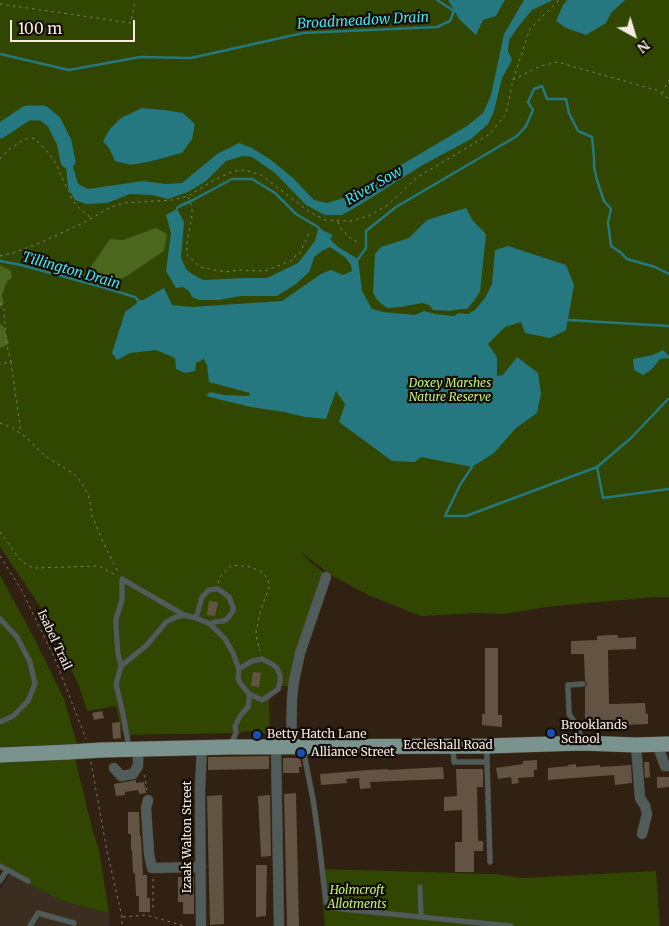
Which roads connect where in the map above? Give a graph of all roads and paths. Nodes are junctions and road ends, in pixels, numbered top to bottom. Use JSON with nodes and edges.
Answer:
{"nodes":[{"id":1,"x":135,"y":0,"type":"edge"},
{"id":2,"x":559,"y":0,"type":"edge"},
{"id":3,"x":0,"y":4,"type":"edge"},
{"id":4,"x":513,"y":80,"type":"junction"},
{"id":5,"x":669,"y":80,"type":"edge"},
{"id":6,"x":662,"y":94,"type":"junction"},
{"id":7,"x":669,"y":99,"type":"edge"},
{"id":8,"x":0,"y":159,"type":"edge"},
{"id":9,"x":188,"y":196,"type":"junction"},
{"id":10,"x":92,"y":218,"type":"junction"},
{"id":11,"x":338,"y":221,"type":"junction"},
{"id":12,"x":310,"y":232,"type":"dead end"},
{"id":13,"x":358,"y":242,"type":"dead end"},
{"id":14,"x":0,"y":256,"type":"edge"},
{"id":15,"x":0,"y":303,"type":"edge"},
{"id":16,"x":11,"y":362,"type":"junction"},
{"id":17,"x":0,"y":364,"type":"edge"},
{"id":18,"x":0,"y":423,"type":"edge"},
{"id":19,"x":21,"y":434,"type":"junction"},
{"id":20,"x":0,"y":532,"type":"edge"},
{"id":21,"x":0,"y":556,"type":"edge"},
{"id":22,"x":326,"y":577,"type":"dead end"},
{"id":23,"x":122,"y":579,"type":"junction"},
{"id":24,"x":218,"y":589,"type":"junction"},
{"id":25,"x":184,"y":615,"type":"junction"},
{"id":26,"x":196,"y":618,"type":"junction"},
{"id":27,"x":0,"y":619,"type":"edge"},
{"id":28,"x":210,"y":624,"type":"junction"},
{"id":29,"x":262,"y":659,"type":"junction"},
{"id":30,"x":121,"y":666,"type":"junction"},
{"id":31,"x":239,"y":669,"type":"junction"},
{"id":32,"x":583,"y":684,"type":"dead end"},
{"id":33,"x":249,"y":694,"type":"junction"},
{"id":34,"x":0,"y":722,"type":"edge"},
{"id":35,"x":85,"y":735,"type":"dead end"},
{"id":36,"x":581,"y":743,"type":"junction"},
{"id":37,"x":663,"y":744,"type":"edge"},
{"id":38,"x":636,"y":745,"type":"junction"},
{"id":39,"x":452,"y":746,"type":"junction"},
{"id":40,"x":487,"y":746,"type":"junction"},
{"id":41,"x":229,"y":747,"type":"junction"},
{"id":42,"x":290,"y":747,"type":"junction"},
{"id":43,"x":202,"y":748,"type":"junction"},
{"id":44,"x":133,"y":749,"type":"junction"},
{"id":45,"x":0,"y":755,"type":"edge"},
{"id":46,"x":487,"y":762,"type":"junction"},
{"id":47,"x":138,"y":766,"type":"junction"},
{"id":48,"x":669,"y":766,"type":"edge"},
{"id":49,"x":114,"y":768,"type":"dead end"},
{"id":50,"x":94,"y":777,"type":"dead end"},
{"id":51,"x":148,"y":800,"type":"joint"},
{"id":52,"x":642,"y":834,"type":"dead end"},
{"id":53,"x":490,"y":862,"type":"dead end"},
{"id":54,"x":0,"y":866,"type":"edge"},
{"id":55,"x":201,"y":867,"type":"junction"},
{"id":56,"x":152,"y":868,"type":"junction"},
{"id":57,"x":7,"y":870,"type":"junction"},
{"id":58,"x":0,"y":881,"type":"edge"},
{"id":59,"x":28,"y":881,"type":"dead end"},
{"id":60,"x":420,"y":887,"type":"dead end"},
{"id":61,"x":153,"y":909,"type":"dead end"},
{"id":62,"x":122,"y":917,"type":"junction"},
{"id":63,"x":421,"y":917,"type":"junction"},
{"id":64,"x":74,"y":923,"type":"dead end"},
{"id":65,"x":30,"y":926,"type":"edge"},
{"id":66,"x":122,"y":926,"type":"edge"},
{"id":67,"x":186,"y":926,"type":"edge"},
{"id":68,"x":202,"y":926,"type":"edge"},
{"id":69,"x":280,"y":926,"type":"edge"},
{"id":70,"x":511,"y":926,"type":"edge"}],
"edges":[{"from":1,"to":3,"type":"path"},
{"from":2,"to":4,"type":"path"},
{"from":4,"to":6,"type":"path"},
{"from":4,"to":11,"type":"path"},
{"from":5,"to":6,"type":"path"},
{"from":6,"to":7,"type":"path"},
{"from":8,"to":10,"type":"path"},
{"from":9,"to":10,"type":"path"},
{"from":9,"to":11,"type":"path"},
{"from":9,"to":12,"type":"path"},
{"from":10,"to":14,"type":"path"},
{"from":11,"to":13,"type":"path"},
{"from":15,"to":16,"type":"path"},
{"from":16,"to":17,"type":"path"},
{"from":16,"to":19,"type":"path"},
{"from":18,"to":19,"type":"path"},
{"from":19,"to":23,"type":"path"},
{"from":20,"to":23,"type":"path"},
{"from":21,"to":35,"type":"path","name":"Isabel Trail"},
{"from":22,"to":42,"type":"street"},
{"from":23,"to":25,"type":"lane"},
{"from":23,"to":30,"type":"lane"},
{"from":24,"to":26,"type":"lane"},
{"from":24,"to":28,"type":"lane"},
{"from":24,"to":29,"type":"path"},
{"from":25,"to":26,"type":"lane"},
{"from":25,"to":30,"type":"lane"},
{"from":26,"to":28,"type":"lane"},
{"from":27,"to":34,"type":"lane"},
{"from":28,"to":31,"type":"lane"},
{"from":29,"to":31,"type":"lane"},
{"from":29,"to":33,"type":"lane"},
{"from":30,"to":44,"type":"lane"},
{"from":31,"to":33,"type":"lane"},
{"from":32,"to":36,"type":"lane"},
{"from":33,"to":41,"type":"lane"},
{"from":36,"to":38,"type":"main road","name":"Eccleshall Road"},
{"from":36,"to":40,"type":"main road","name":"Eccleshall Road"},
{"from":37,"to":38,"type":"main road","name":"Eccleshall Road"},
{"from":37,"to":48,"type":"street","name":"Eccleshall Road"},
{"from":38,"to":52,"type":"street"},
{"from":39,"to":40,"type":"main road","name":"Eccleshall Road"},
{"from":39,"to":42,"type":"main road","name":"Eccleshall Road"},
{"from":39,"to":46,"type":"lane"},
{"from":40,"to":46,"type":"lane"},
{"from":41,"to":42,"type":"main road","name":"Eccleshall Road"},
{"from":41,"to":43,"type":"main road","name":"Eccleshall Road"},
{"from":42,"to":63,"type":"lane"},
{"from":42,"to":69,"type":"street"},
{"from":43,"to":44,"type":"main road","name":"Eccleshall Road"},
{"from":43,"to":55,"type":"street","name":"Izaak Walton Street"},
{"from":44,"to":45,"type":"main road","name":"Eccleshall Road","bridge":true},
{"from":44,"to":47,"type":"street"},
{"from":46,"to":53,"type":"lane"},
{"from":47,"to":49,"type":"street"},
{"from":47,"to":51,"type":"path"},
{"from":50,"to":62,"type":"path"},
{"from":51,"to":56,"type":"street"},
{"from":54,"to":57,"type":"lane"},
{"from":55,"to":56,"type":"street"},
{"from":55,"to":68,"type":"street","name":"Izaak Walton Street"},
{"from":56,"to":61,"type":"path"},
{"from":57,"to":58,"type":"lane"},
{"from":57,"to":59,"type":"lane"},
{"from":60,"to":63,"type":"lane"},
{"from":62,"to":66,"type":"path"},
{"from":62,"to":67,"type":"path"},
{"from":63,"to":70,"type":"lane"},
{"from":64,"to":65,"type":"lane"}]}
